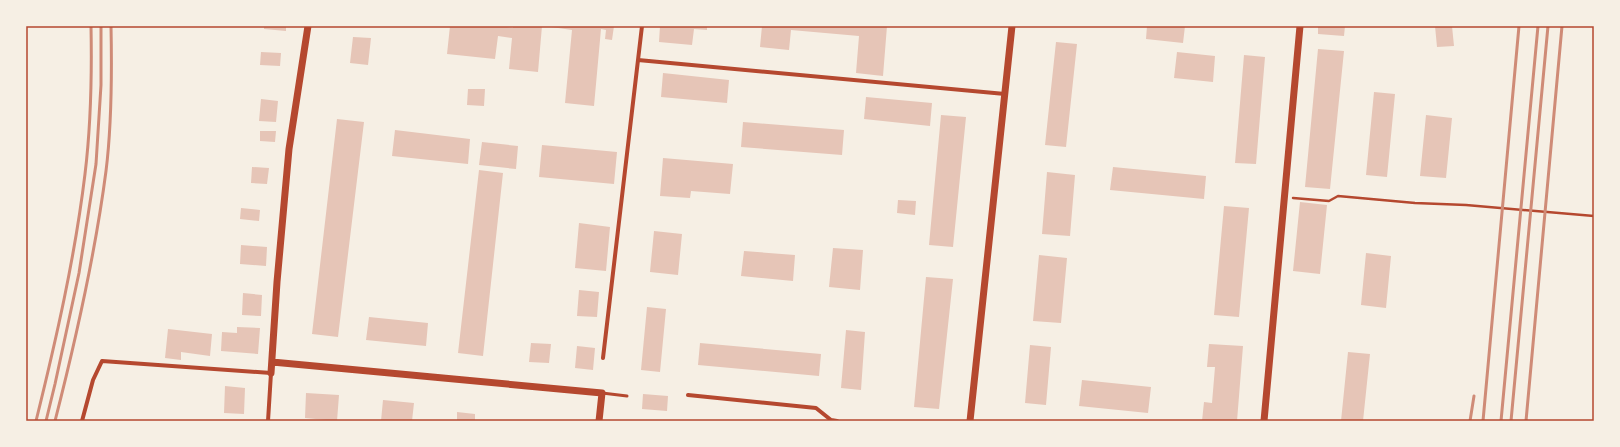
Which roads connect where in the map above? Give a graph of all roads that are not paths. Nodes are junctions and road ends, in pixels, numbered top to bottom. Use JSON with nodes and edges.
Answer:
{"nodes":[{"id":1,"x":308,"y":26,"type":"edge"},
{"id":2,"x":642,"y":26,"type":"edge"},
{"id":3,"x":1012,"y":26,"type":"edge"},
{"id":4,"x":1300,"y":26,"type":"edge"},
{"id":5,"x":638,"y":60,"type":"junction"},
{"id":6,"x":1005,"y":94,"type":"junction"},
{"id":7,"x":603,"y":358,"type":"dead end"},
{"id":8,"x":272,"y":362,"type":"junction"},
{"id":9,"x":271,"y":373,"type":"junction"},
{"id":10,"x":602,"y":393,"type":"junction"},
{"id":11,"x":688,"y":395,"type":"dead end"},
{"id":12,"x":627,"y":396,"type":"dead end"},
{"id":13,"x":82,"y":421,"type":"edge"},
{"id":14,"x":268,"y":421,"type":"edge"},
{"id":15,"x":599,"y":421,"type":"edge"},
{"id":16,"x":838,"y":421,"type":"edge"},
{"id":17,"x":970,"y":421,"type":"edge"},
{"id":18,"x":1264,"y":421,"type":"edge"}],
"edges":[{"from":1,"to":8,"type":"street"},
{"from":2,"to":5,"type":"street"},
{"from":3,"to":6,"type":"street"},
{"from":4,"to":18,"type":"street"},
{"from":5,"to":6,"type":"street"},
{"from":5,"to":7,"type":"street"},
{"from":6,"to":17,"type":"street"},
{"from":8,"to":9,"type":"street"},
{"from":8,"to":10,"type":"street"},
{"from":9,"to":13,"type":"street"},
{"from":9,"to":14,"type":"street"},
{"from":10,"to":12,"type":"lane"},
{"from":10,"to":15,"type":"street"},
{"from":11,"to":16,"type":"street"}]}
